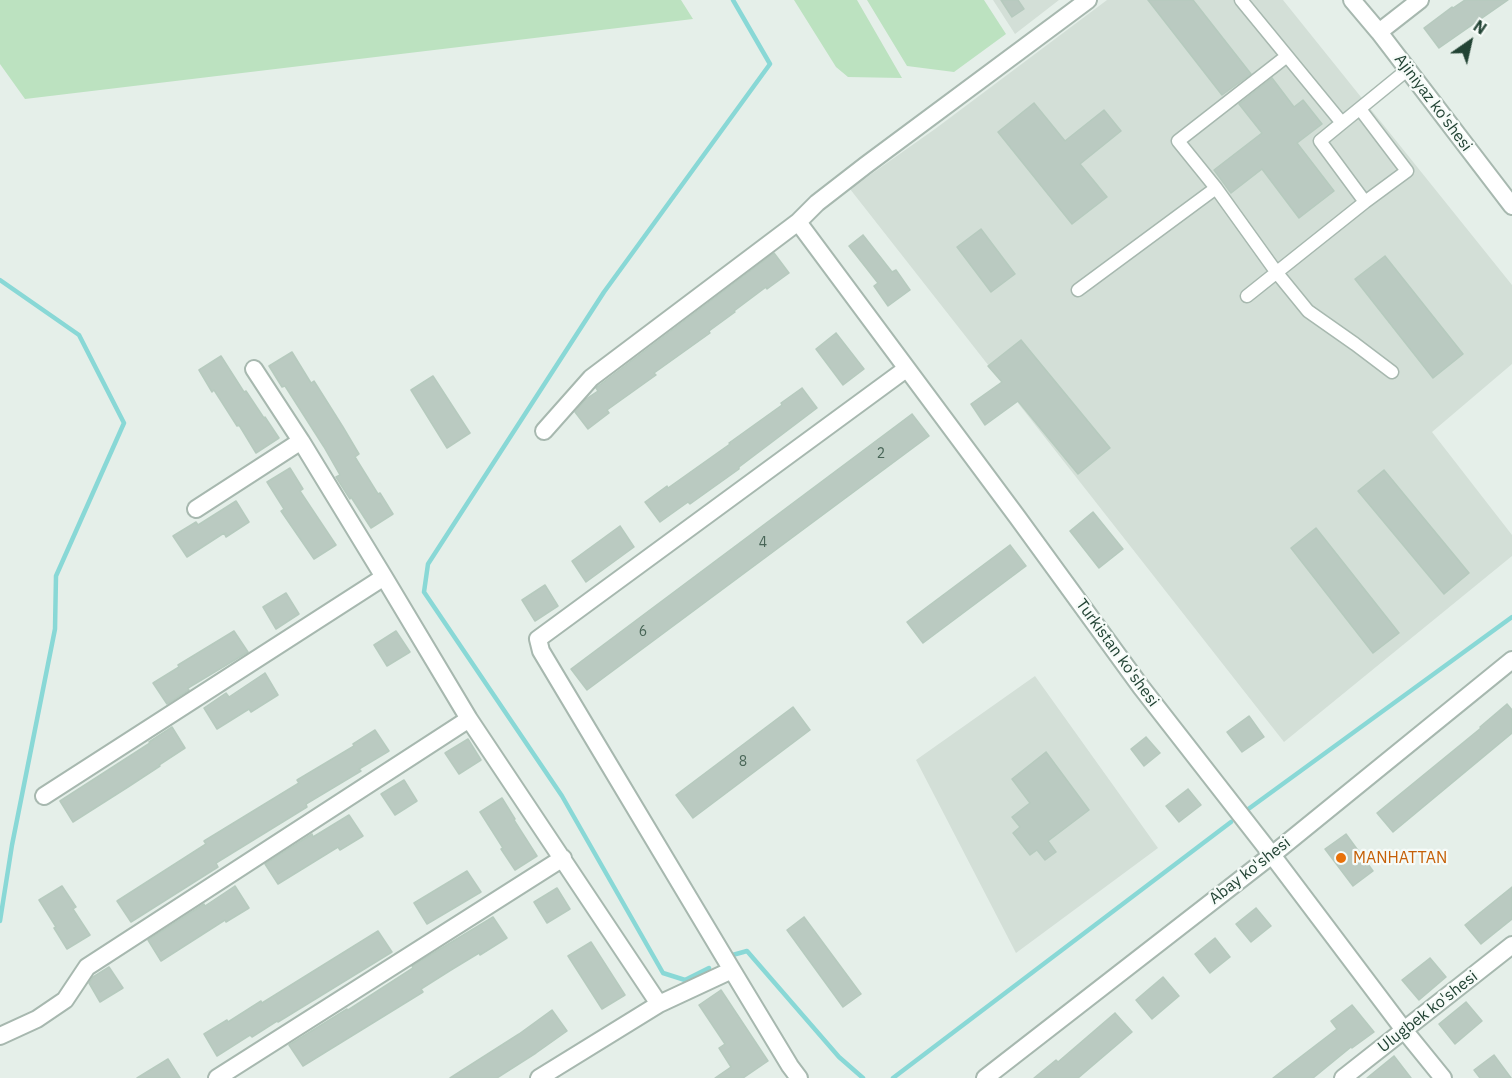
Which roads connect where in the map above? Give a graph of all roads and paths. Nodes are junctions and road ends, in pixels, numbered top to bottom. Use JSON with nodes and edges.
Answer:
{"nodes":[{"id":1,"x":1088,"y":0,"type":"edge"},
{"id":2,"x":1241,"y":0,"type":"edge"},
{"id":3,"x":1352,"y":0,"type":"edge"},
{"id":4,"x":1420,"y":0,"type":"edge"},
{"id":5,"x":1378,"y":32,"type":"junction"},
{"id":6,"x":1287,"y":57,"type":"junction"},
{"id":7,"x":1407,"y":70,"type":"junction"},
{"id":8,"x":1359,"y":110,"type":"junction"},
{"id":9,"x":1342,"y":123,"type":"junction"},
{"id":10,"x":1216,"y":188,"type":"junction"},
{"id":11,"x":1365,"y":202,"type":"junction"},
{"id":12,"x":1512,"y":204,"type":"edge"},
{"id":13,"x":798,"y":222,"type":"junction"},
{"id":14,"x":1278,"y":273,"type":"junction"},
{"id":15,"x":1078,"y":290,"type":"dead end"},
{"id":16,"x":1247,"y":296,"type":"dead end"},
{"id":17,"x":254,"y":369,"type":"dead end"},
{"id":18,"x":906,"y":369,"type":"junction"},
{"id":19,"x":1392,"y":372,"type":"dead end"},
{"id":20,"x":544,"y":432,"type":"dead end"},
{"id":21,"x":301,"y":441,"type":"junction"},
{"id":22,"x":196,"y":509,"type":"dead end"},
{"id":23,"x":384,"y":578,"type":"junction"},
{"id":24,"x":1512,"y":660,"type":"edge"},
{"id":25,"x":469,"y":719,"type":"junction"},
{"id":26,"x":44,"y":796,"type":"dead end"},
{"id":27,"x":1272,"y":855,"type":"junction"},
{"id":28,"x":563,"y":858,"type":"junction"},
{"id":29,"x":1512,"y":945,"type":"edge"},
{"id":30,"x":732,"y":970,"type":"junction"},
{"id":31,"x":659,"y":1004,"type":"junction"},
{"id":32,"x":1404,"y":1030,"type":"junction"},
{"id":33,"x":0,"y":1036,"type":"edge"},
{"id":34,"x":217,"y":1078,"type":"edge"},
{"id":35,"x":538,"y":1078,"type":"edge"},
{"id":36,"x":799,"y":1078,"type":"edge"},
{"id":37,"x":985,"y":1078,"type":"edge"},
{"id":38,"x":1343,"y":1078,"type":"edge"},
{"id":39,"x":1443,"y":1078,"type":"edge"}],
"edges":[{"from":1,"to":13,"type":"street"},
{"from":2,"to":6,"type":"street"},
{"from":3,"to":5,"type":"street","name":"Ajiniyaz ko'shesi"},
{"from":4,"to":5,"type":"street"},
{"from":5,"to":7,"type":"street","name":"Ajiniyaz ko'shesi"},
{"from":6,"to":9,"type":"street"},
{"from":6,"to":10,"type":"street"},
{"from":7,"to":8,"type":"street"},
{"from":7,"to":12,"type":"street","name":"Ajiniyaz ko'shesi"},
{"from":8,"to":9,"type":"street"},
{"from":8,"to":11,"type":"street"},
{"from":9,"to":11,"type":"street"},
{"from":10,"to":14,"type":"street"},
{"from":10,"to":15,"type":"street"},
{"from":11,"to":14,"type":"street"},
{"from":13,"to":18,"type":"street","name":"Turkistan ko'shesi"},
{"from":13,"to":20,"type":"street"},
{"from":14,"to":16,"type":"street"},
{"from":14,"to":19,"type":"street"},
{"from":17,"to":21,"type":"street"},
{"from":18,"to":27,"type":"street","name":"Turkistan ko'shesi"},
{"from":18,"to":30,"type":"street"},
{"from":21,"to":22,"type":"street"},
{"from":21,"to":23,"type":"street"},
{"from":23,"to":25,"type":"street"},
{"from":23,"to":26,"type":"street"},
{"from":24,"to":27,"type":"street","name":"Abay ko'shesi"},
{"from":25,"to":28,"type":"street"},
{"from":25,"to":33,"type":"street"},
{"from":27,"to":32,"type":"street","name":"Turkistan ko'shesi"},
{"from":27,"to":37,"type":"street","name":"Abay ko'shesi"},
{"from":28,"to":31,"type":"street"},
{"from":28,"to":34,"type":"street"},
{"from":29,"to":32,"type":"street","name":"Ulugbek ko'shesi"},
{"from":30,"to":31,"type":"street"},
{"from":30,"to":36,"type":"street"},
{"from":31,"to":35,"type":"street"},
{"from":32,"to":38,"type":"street","name":"Ulugbek ko'shesi"},
{"from":32,"to":39,"type":"street","name":"Turkistan ko'shesi"}]}
